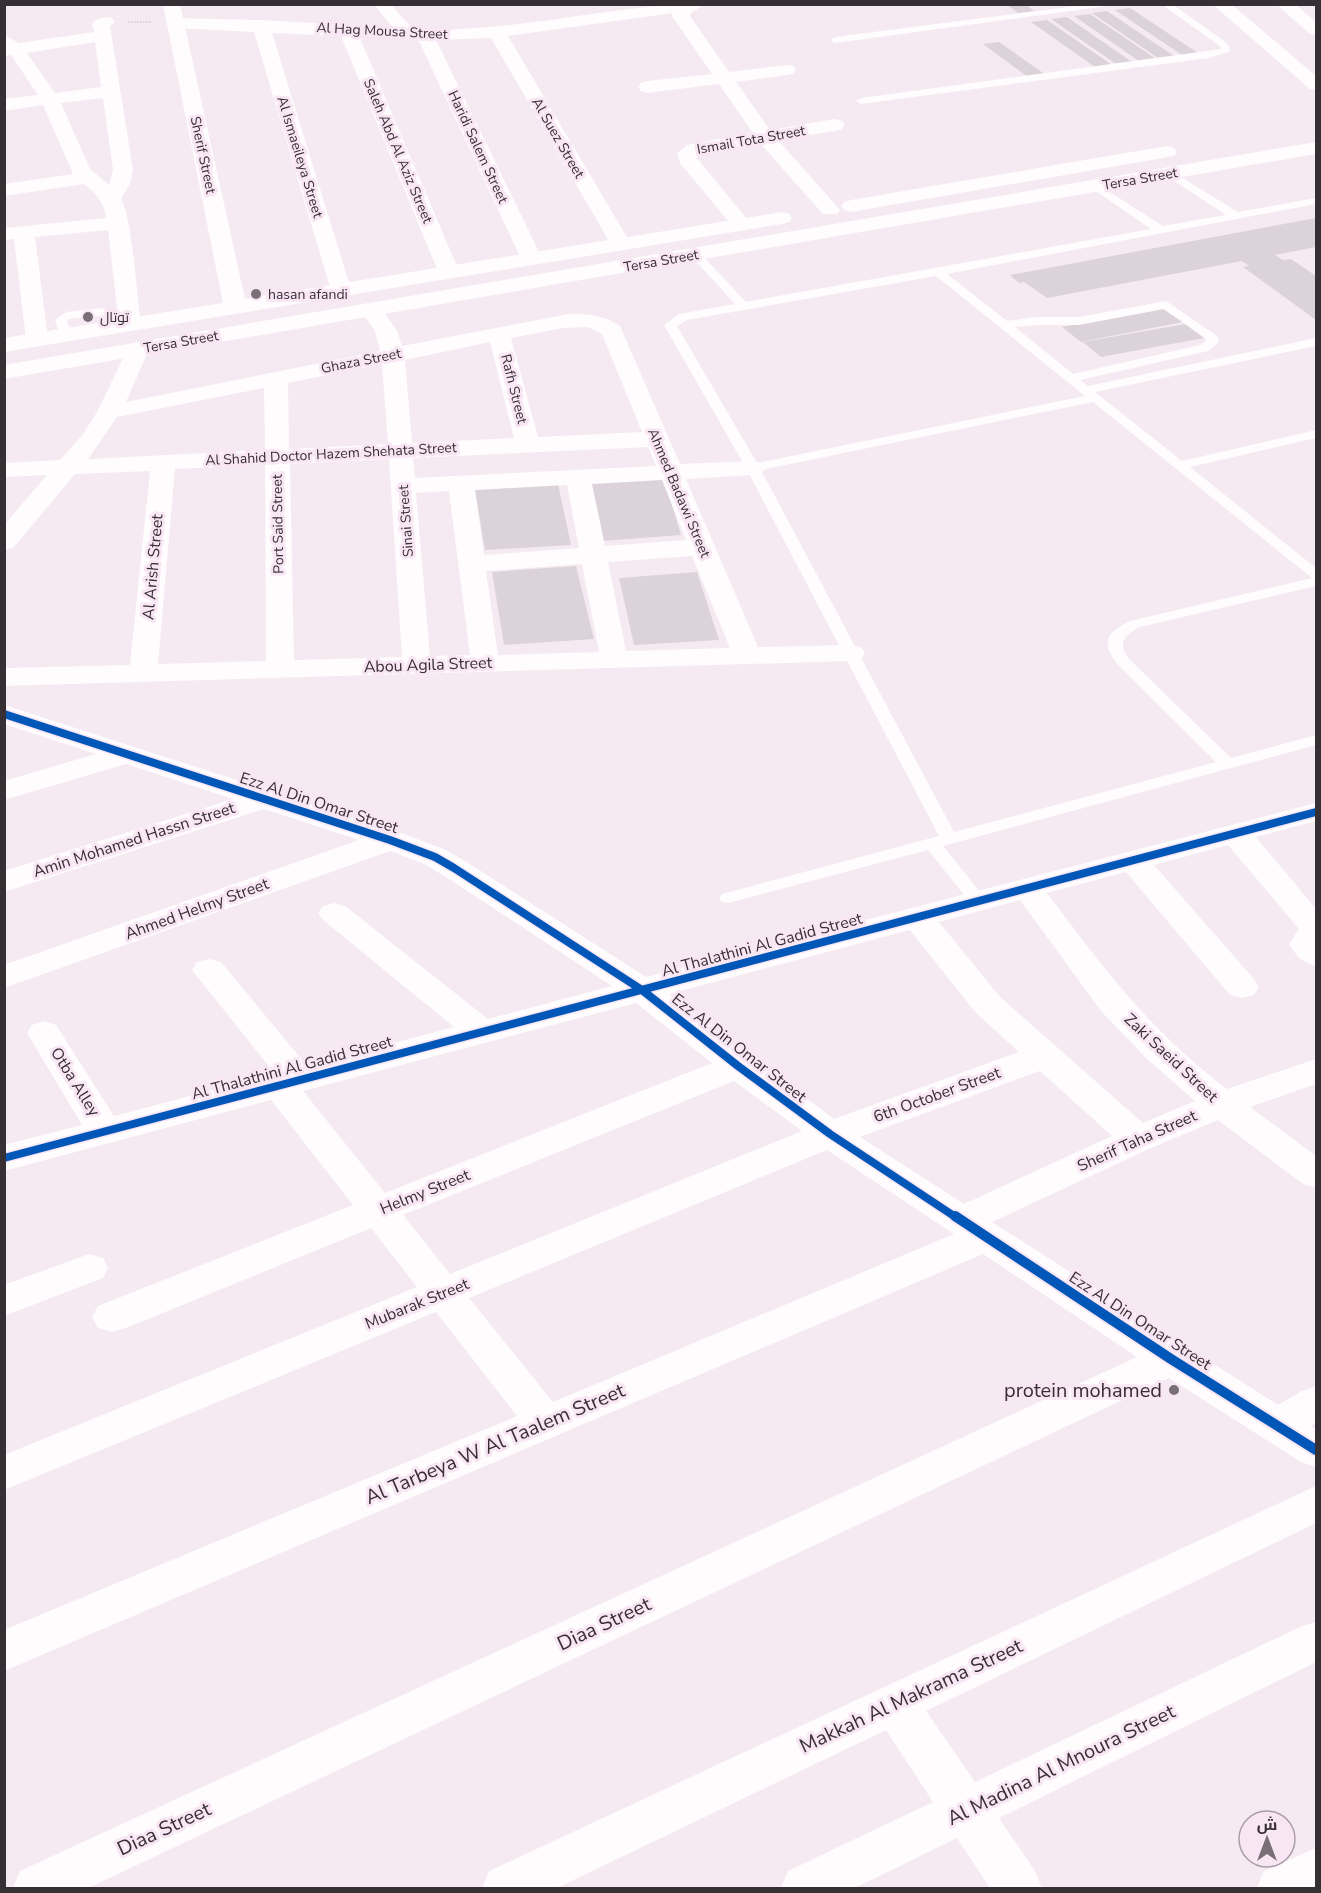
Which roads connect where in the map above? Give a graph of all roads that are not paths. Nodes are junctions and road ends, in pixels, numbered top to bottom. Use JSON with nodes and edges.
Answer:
{"nodes":[{"id":1,"x":382,"y":4,"type":"edge"},
{"id":2,"x":1118,"y":4,"type":"edge"},
{"id":3,"x":1165,"y":4,"type":"edge"},
{"id":4,"x":1220,"y":4,"type":"edge"},
{"id":5,"x":1284,"y":4,"type":"edge"},
{"id":6,"x":695,"y":5,"type":"edge"},
{"id":7,"x":173,"y":14,"type":"edge"},
{"id":8,"x":261,"y":25,"type":"junction"},
{"id":9,"x":1317,"y":30,"type":"edge"},
{"id":10,"x":348,"y":31,"type":"junction"},
{"id":11,"x":497,"y":32,"type":"junction"},
{"id":12,"x":420,"y":35,"type":"junction"},
{"id":13,"x":835,"y":40,"type":"dead end"},
{"id":14,"x":8,"y":47,"type":"edge"},
{"id":15,"x":787,"y":69,"type":"dead end"},
{"id":16,"x":724,"y":78,"type":"junction"},
{"id":17,"x":1317,"y":85,"type":"edge"},
{"id":18,"x":646,"y":87,"type":"dead end"},
{"id":19,"x":111,"y":91,"type":"junction"},
{"id":20,"x":50,"y":99,"type":"junction"},
{"id":21,"x":861,"y":101,"type":"dead end"},
{"id":22,"x":4,"y":105,"type":"edge"},
{"id":23,"x":835,"y":125,"type":"dead end"},
{"id":24,"x":1317,"y":128,"type":"edge"},
{"id":25,"x":1270,"y":135,"type":"dead end"},
{"id":26,"x":765,"y":137,"type":"junction"},
{"id":27,"x":1190,"y":148,"type":"dead end"},
{"id":28,"x":1317,"y":148,"type":"edge"},
{"id":29,"x":1040,"y":172,"type":"junction"},
{"id":30,"x":1170,"y":174,"type":"junction"},
{"id":31,"x":87,"y":178,"type":"junction"},
{"id":32,"x":1095,"y":187,"type":"junction"},
{"id":33,"x":4,"y":190,"type":"edge"},
{"id":34,"x":929,"y":192,"type":"junction"},
{"id":35,"x":111,"y":198,"type":"junction"},
{"id":36,"x":1317,"y":201,"type":"edge"},
{"id":37,"x":994,"y":205,"type":"junction"},
{"id":38,"x":830,"y":210,"type":"junction"},
{"id":39,"x":1236,"y":216,"type":"junction"},
{"id":40,"x":119,"y":223,"type":"junction"},
{"id":41,"x":741,"y":224,"type":"junction"},
{"id":42,"x":1161,"y":230,"type":"junction"},
{"id":43,"x":14,"y":233,"type":"edge"},
{"id":44,"x":620,"y":244,"type":"junction"},
{"id":45,"x":696,"y":255,"type":"junction"},
{"id":46,"x":531,"y":258,"type":"junction"},
{"id":47,"x":448,"y":271,"type":"junction"},
{"id":48,"x":938,"y":272,"type":"junction"},
{"id":49,"x":340,"y":289,"type":"junction"},
{"id":50,"x":235,"y":306,"type":"junction"},
{"id":51,"x":743,"y":306,"type":"junction"},
{"id":52,"x":371,"y":310,"type":"junction"},
{"id":53,"x":130,"y":324,"type":"junction"},
{"id":54,"x":1005,"y":325,"type":"junction"},
{"id":55,"x":612,"y":331,"type":"joint"},
{"id":56,"x":500,"y":334,"type":"junction"},
{"id":57,"x":37,"y":339,"type":"junction"},
{"id":58,"x":1317,"y":342,"type":"edge"},
{"id":59,"x":4,"y":345,"type":"edge"},
{"id":60,"x":138,"y":350,"type":"junction"},
{"id":61,"x":393,"y":355,"type":"junction"},
{"id":62,"x":4,"y":372,"type":"edge"},
{"id":63,"x":276,"y":378,"type":"junction"},
{"id":64,"x":1070,"y":378,"type":"junction"},
{"id":65,"x":1090,"y":394,"type":"junction"},
{"id":66,"x":109,"y":412,"type":"junction"},
{"id":67,"x":1317,"y":434,"type":"edge"},
{"id":68,"x":657,"y":439,"type":"junction"},
{"id":69,"x":528,"y":445,"type":"junction"},
{"id":70,"x":401,"y":451,"type":"junction"},
{"id":71,"x":277,"y":457,"type":"junction"},
{"id":72,"x":163,"y":462,"type":"junction"},
{"id":73,"x":1180,"y":465,"type":"junction"},
{"id":74,"x":69,"y":467,"type":"junction"},
{"id":75,"x":753,"y":468,"type":"junction"},
{"id":76,"x":4,"y":470,"type":"edge"},
{"id":77,"x":670,"y":472,"type":"junction"},
{"id":78,"x":578,"y":477,"type":"junction"},
{"id":79,"x":461,"y":483,"type":"junction"},
{"id":80,"x":403,"y":486,"type":"junction"},
{"id":81,"x":4,"y":542,"type":"edge"},
{"id":82,"x":702,"y":548,"type":"junction"},
{"id":83,"x":594,"y":556,"type":"junction"},
{"id":84,"x":472,"y":564,"type":"junction"},
{"id":85,"x":1317,"y":575,"type":"edge"},
{"id":86,"x":1317,"y":582,"type":"edge"},
{"id":87,"x":851,"y":652,"type":"junction"},
{"id":88,"x":747,"y":655,"type":"junction"},
{"id":89,"x":614,"y":659,"type":"junction"},
{"id":90,"x":485,"y":663,"type":"junction"},
{"id":91,"x":417,"y":665,"type":"junction"},
{"id":92,"x":280,"y":669,"type":"junction"},
{"id":93,"x":143,"y":673,"type":"junction"},
{"id":94,"x":4,"y":677,"type":"edge"},
{"id":95,"x":6,"y":716,"type":"edge"},
{"id":96,"x":1317,"y":740,"type":"edge"},
{"id":97,"x":126,"y":754,"type":"junction"},
{"id":98,"x":1228,"y":764,"type":"junction"},
{"id":99,"x":4,"y":791,"type":"edge"},
{"id":100,"x":264,"y":799,"type":"junction"},
{"id":101,"x":1317,"y":812,"type":"edge"},
{"id":102,"x":1236,"y":834,"type":"junction"},
{"id":103,"x":390,"y":840,"type":"junction"},
{"id":104,"x":941,"y":841,"type":"junction"},
{"id":105,"x":1134,"y":861,"type":"junction"},
{"id":106,"x":4,"y":882,"type":"edge"},
{"id":107,"x":1028,"y":889,"type":"junction"},
{"id":108,"x":1302,"y":891,"type":"edge"},
{"id":109,"x":728,"y":898,"type":"dead end"},
{"id":110,"x":979,"y":902,"type":"junction"},
{"id":111,"x":334,"y":913,"type":"dead end"},
{"id":112,"x":918,"y":918,"type":"junction"},
{"id":113,"x":1317,"y":929,"type":"edge"},
{"id":114,"x":1317,"y":955,"type":"edge"},
{"id":115,"x":209,"y":970,"type":"dead end"},
{"id":116,"x":4,"y":977,"type":"edge"},
{"id":117,"x":1242,"y":987,"type":"dead end"},
{"id":118,"x":642,"y":990,"type":"junction"},
{"id":119,"x":482,"y":1032,"type":"junction"},
{"id":120,"x":44,"y":1033,"type":"dead end"},
{"id":121,"x":1044,"y":1056,"type":"junction"},
{"id":122,"x":738,"y":1066,"type":"junction"},
{"id":123,"x":1317,"y":1071,"type":"edge"},
{"id":124,"x":289,"y":1083,"type":"junction"},
{"id":125,"x":1222,"y":1104,"type":"junction"},
{"id":126,"x":105,"y":1132,"type":"junction"},
{"id":127,"x":830,"y":1134,"type":"junction"},
{"id":128,"x":1138,"y":1139,"type":"junction"},
{"id":129,"x":4,"y":1158,"type":"edge"},
{"id":130,"x":1317,"y":1175,"type":"edge"},
{"id":131,"x":378,"y":1211,"type":"junction"},
{"id":132,"x":973,"y":1229,"type":"junction"},
{"id":133,"x":89,"y":1269,"type":"dead end"},
{"id":134,"x":443,"y":1293,"type":"junction"},
{"id":135,"x":4,"y":1301,"type":"edge"},
{"id":136,"x":112,"y":1317,"type":"dead end"},
{"id":137,"x":1172,"y":1359,"type":"junction"},
{"id":138,"x":1317,"y":1402,"type":"edge"},
{"id":139,"x":546,"y":1423,"type":"junction"},
{"id":140,"x":1278,"y":1426,"type":"junction"},
{"id":141,"x":1317,"y":1449,"type":"edge"},
{"id":142,"x":4,"y":1473,"type":"edge"},
{"id":143,"x":1317,"y":1504,"type":"edge"},
{"id":144,"x":1317,"y":1641,"type":"edge"},
{"id":145,"x":4,"y":1651,"type":"edge"},
{"id":146,"x":895,"y":1704,"type":"junction"},
{"id":147,"x":966,"y":1810,"type":"junction"},
{"id":148,"x":37,"y":1888,"type":"edge"},
{"id":149,"x":506,"y":1888,"type":"edge"},
{"id":150,"x":805,"y":1888,"type":"edge"},
{"id":151,"x":1018,"y":1888,"type":"edge"}],
"edges":[{"from":1,"to":12,"type":"street"},
{"from":2,"to":13,"type":"lane"},
{"from":3,"to":21,"type":"lane"},
{"from":4,"to":17,"type":"street"},
{"from":5,"to":9,"type":"street"},
{"from":6,"to":11,"type":"street","name":"Al Hag Mousa Street"},
{"from":6,"to":16,"type":"street"},
{"from":7,"to":8,"type":"street","name":"Al Hag Mousa Street"},
{"from":7,"to":50,"type":"street","name":"Sherif Street"},
{"from":8,"to":10,"type":"street","name":"Al Hag Mousa Street"},
{"from":8,"to":49,"type":"street","name":"Al Ismaeileya Street"},
{"from":10,"to":12,"type":"street","name":"Al Hag Mousa Street"},
{"from":10,"to":47,"type":"street","name":"Saleh Abd Al Aziz Street"},
{"from":11,"to":12,"type":"street","name":"Al Hag Mousa Street"},
{"from":11,"to":44,"type":"street","name":"Al Suez Street"},
{"from":12,"to":46,"type":"street","name":"Haridi Salem Street"},
{"from":14,"to":19,"type":"street"},
{"from":14,"to":20,"type":"street"},
{"from":15,"to":16,"type":"street"},
{"from":16,"to":18,"type":"street"},
{"from":16,"to":26,"type":"street"},
{"from":19,"to":20,"type":"street"},
{"from":19,"to":35,"type":"street"},
{"from":20,"to":22,"type":"street"},
{"from":20,"to":31,"type":"street"},
{"from":23,"to":26,"type":"street","name":"Ismail Tota Street"},
{"from":24,"to":25,"type":"street"},
{"from":26,"to":38,"type":"street"},
{"from":26,"to":41,"type":"street","name":"Ismail Tota Street"},
{"from":27,"to":29,"type":"street","name":"Tersa Street"},
{"from":28,"to":30,"type":"street","name":"Tersa Street"},
{"from":29,"to":32,"type":"street"},
{"from":29,"to":34,"type":"street","name":"Tersa Street"},
{"from":30,"to":32,"type":"street","name":"Tersa Street"},
{"from":30,"to":39,"type":"lane"},
{"from":31,"to":33,"type":"street"},
{"from":31,"to":35,"type":"street"},
{"from":32,"to":37,"type":"street","name":"Tersa Street"},
{"from":32,"to":42,"type":"lane"},
{"from":34,"to":37,"type":"street"},
{"from":34,"to":38,"type":"street","name":"Tersa Street"},
{"from":35,"to":40,"type":"street"},
{"from":36,"to":39,"type":"lane"},
{"from":37,"to":45,"type":"street","name":"Tersa Street"},
{"from":38,"to":41,"type":"street","name":"Tersa Street"},
{"from":39,"to":42,"type":"lane"},
{"from":40,"to":43,"type":"street"},
{"from":40,"to":53,"type":"street"},
{"from":41,"to":44,"type":"street","name":"Tersa Street"},
{"from":42,"to":48,"type":"lane"},
{"from":43,"to":57,"type":"street"},
{"from":44,"to":46,"type":"street","name":"Tersa Street"},
{"from":45,"to":51,"type":"lane"},
{"from":45,"to":52,"type":"street","name":"Tersa Street"},
{"from":46,"to":47,"type":"street","name":"Tersa Street"},
{"from":47,"to":49,"type":"street","name":"Tersa Street"},
{"from":48,"to":51,"type":"lane"},
{"from":48,"to":54,"type":"lane"},
{"from":49,"to":50,"type":"street","name":"Tersa Street"},
{"from":50,"to":53,"type":"street","name":"Tersa Street"},
{"from":51,"to":75,"type":"lane"},
{"from":52,"to":60,"type":"street","name":"Tersa Street"},
{"from":52,"to":61,"type":"street","name":"Sinai Street"},
{"from":53,"to":57,"type":"street","name":"Tersa Street"},
{"from":54,"to":64,"type":"lane"},
{"from":54,"to":64,"type":"lane"},
{"from":55,"to":56,"type":"street","name":"Ghaza Street"},
{"from":55,"to":68,"type":"street","name":"Ahmed Badawi Street"},
{"from":56,"to":61,"type":"street","name":"Ghaza Street"},
{"from":56,"to":69,"type":"street","name":"Rafh Street"},
{"from":57,"to":59,"type":"street","name":"Tersa Street"},
{"from":58,"to":65,"type":"lane"},
{"from":60,"to":62,"type":"street","name":"Tersa Street"},
{"from":60,"to":66,"type":"street"},
{"from":61,"to":63,"type":"street","name":"Ghaza Street"},
{"from":61,"to":70,"type":"street","name":"Sinai Street"},
{"from":63,"to":66,"type":"street","name":"Ghaza Street"},
{"from":63,"to":71,"type":"street","name":"Port Said Street"},
{"from":64,"to":65,"type":"lane"},
{"from":65,"to":73,"type":"lane"},
{"from":65,"to":75,"type":"lane"},
{"from":66,"to":74,"type":"street"},
{"from":67,"to":73,"type":"lane"},
{"from":68,"to":69,"type":"street","name":"Al Shahid Doctor Hazem Shehata Street"},
{"from":68,"to":77,"type":"street","name":"Ahmed Badawi Street"},
{"from":69,"to":70,"type":"street","name":"Al Shahid Doctor Hazem Shehata Street"},
{"from":70,"to":71,"type":"street","name":"Al Shahid Doctor Hazem Shehata Street"},
{"from":70,"to":80,"type":"street","name":"Sinai Street"},
{"from":71,"to":72,"type":"street","name":"Al Shahid Doctor Hazem Shehata Street"},
{"from":71,"to":92,"type":"street","name":"Port Said Street"},
{"from":72,"to":74,"type":"street","name":"Al Shahid Doctor Hazem Shehata Street"},
{"from":72,"to":93,"type":"street","name":"Al Arish Street"},
{"from":73,"to":85,"type":"lane"},
{"from":74,"to":76,"type":"street","name":"Al Shahid Doctor Hazem Shehata Street"},
{"from":74,"to":81,"type":"street"},
{"from":75,"to":77,"type":"street"},
{"from":75,"to":87,"type":"lane"},
{"from":77,"to":78,"type":"street"},
{"from":77,"to":82,"type":"street","name":"Ahmed Badawi Street"},
{"from":78,"to":79,"type":"street"},
{"from":78,"to":83,"type":"street"},
{"from":79,"to":80,"type":"street"},
{"from":79,"to":84,"type":"street"},
{"from":80,"to":91,"type":"street","name":"Sinai Street"},
{"from":82,"to":83,"type":"street"},
{"from":82,"to":88,"type":"street","name":"Ahmed Badawi Street"},
{"from":83,"to":84,"type":"street"},
{"from":83,"to":89,"type":"street"},
{"from":84,"to":90,"type":"street"},
{"from":86,"to":98,"type":"lane"},
{"from":87,"to":88,"type":"street","name":"Abou Agila Street"},
{"from":87,"to":104,"type":"lane"},
{"from":88,"to":89,"type":"street","name":"Abou Agila Street"},
{"from":89,"to":90,"type":"street","name":"Abou Agila Street"},
{"from":90,"to":91,"type":"street","name":"Abou Agila Street"},
{"from":91,"to":92,"type":"street","name":"Abou Agila Street"},
{"from":92,"to":93,"type":"street","name":"Abou Agila Street"},
{"from":93,"to":94,"type":"street","name":"Abou Agila Street"},
{"from":95,"to":97,"type":"street","name":"Ezz Al Din Omar Street"},
{"from":96,"to":98,"type":"lane"},
{"from":97,"to":99,"type":"street"},
{"from":97,"to":100,"type":"street","name":"Ezz Al Din Omar Street"},
{"from":98,"to":104,"type":"lane"},
{"from":100,"to":103,"type":"street","name":"Ezz Al Din Omar Street"},
{"from":100,"to":106,"type":"street","name":"Amin Mohamed Hassn Street"},
{"from":101,"to":102,"type":"street","name":"Al Thalathini Al Gadid Street"},
{"from":102,"to":105,"type":"street","name":"Al Thalathini Al Gadid Street"},
{"from":102,"to":108,"type":"street"},
{"from":103,"to":116,"type":"street","name":"Ahmed Helmy Street"},
{"from":103,"to":118,"type":"street","name":"Ezz Al Din Omar Street"},
{"from":104,"to":109,"type":"lane"},
{"from":104,"to":110,"type":"lane"},
{"from":105,"to":107,"type":"street","name":"Al Thalathini Al Gadid Street"},
{"from":105,"to":117,"type":"street"},
{"from":107,"to":110,"type":"street","name":"Al Thalathini Al Gadid Street"},
{"from":107,"to":125,"type":"street","name":"Zaki Saeid Street"},
{"from":108,"to":113,"type":"street"},
{"from":110,"to":112,"type":"street","name":"Al Thalathini Al Gadid Street"},
{"from":111,"to":119,"type":"street"},
{"from":112,"to":118,"type":"street","name":"Al Thalathini Al Gadid Street"},
{"from":112,"to":121,"type":"street"},
{"from":113,"to":114,"type":"street"},
{"from":115,"to":124,"type":"street"},
{"from":118,"to":119,"type":"street","name":"Al Thalathini Al Gadid Street"},
{"from":118,"to":122,"type":"street","name":"Ezz Al Din Omar Street"},
{"from":119,"to":124,"type":"street","name":"Al Thalathini Al Gadid Street"},
{"from":120,"to":126,"type":"street","name":"Otba Alley"},
{"from":121,"to":127,"type":"street","name":"6th October Street"},
{"from":121,"to":128,"type":"street"},
{"from":122,"to":127,"type":"street","name":"Ezz Al Din Omar Street"},
{"from":122,"to":131,"type":"street","name":"Helmy Street"},
{"from":123,"to":125,"type":"street","name":"Sherif Taha Street"},
{"from":124,"to":126,"type":"street","name":"Al Thalathini Al Gadid Street"},
{"from":124,"to":131,"type":"street"},
{"from":125,"to":128,"type":"street","name":"Sherif Taha Street"},
{"from":125,"to":130,"type":"street","name":"Zaki Saeid Street"},
{"from":126,"to":129,"type":"street","name":"Al Thalathini Al Gadid Street"},
{"from":127,"to":132,"type":"street","name":"Ezz Al Din Omar Street"},
{"from":127,"to":134,"type":"street","name":"Mubarak Street"},
{"from":128,"to":132,"type":"street","name":"Sherif Taha Street"},
{"from":131,"to":134,"type":"street"},
{"from":131,"to":136,"type":"street","name":"Helmy Street"},
{"from":132,"to":137,"type":"street","name":"Ezz Al Din Omar Street"},
{"from":132,"to":139,"type":"street","name":"Al Tarbeya W Al Taalem Street"},
{"from":133,"to":135,"type":"street"},
{"from":134,"to":139,"type":"street"},
{"from":134,"to":142,"type":"street","name":"Mubarak Street"},
{"from":137,"to":140,"type":"street","name":"Ezz Al Din Omar Street"},
{"from":137,"to":148,"type":"street","name":"Diaa Street"},
{"from":138,"to":140,"type":"street"},
{"from":139,"to":145,"type":"street","name":"Al Tarbeya W Al Taalem Street"},
{"from":140,"to":141,"type":"street","name":"Ezz Al Din Omar Street"},
{"from":143,"to":146,"type":"street","name":"Makkah Al Makrama Street"},
{"from":144,"to":147,"type":"street","name":"Al Madina Al Mnoura Street"},
{"from":146,"to":147,"type":"street"},
{"from":146,"to":149,"type":"street","name":"Makkah Al Makrama Street"},
{"from":147,"to":150,"type":"street","name":"Al Madina Al Mnoura Street"},
{"from":147,"to":151,"type":"street"}]}
